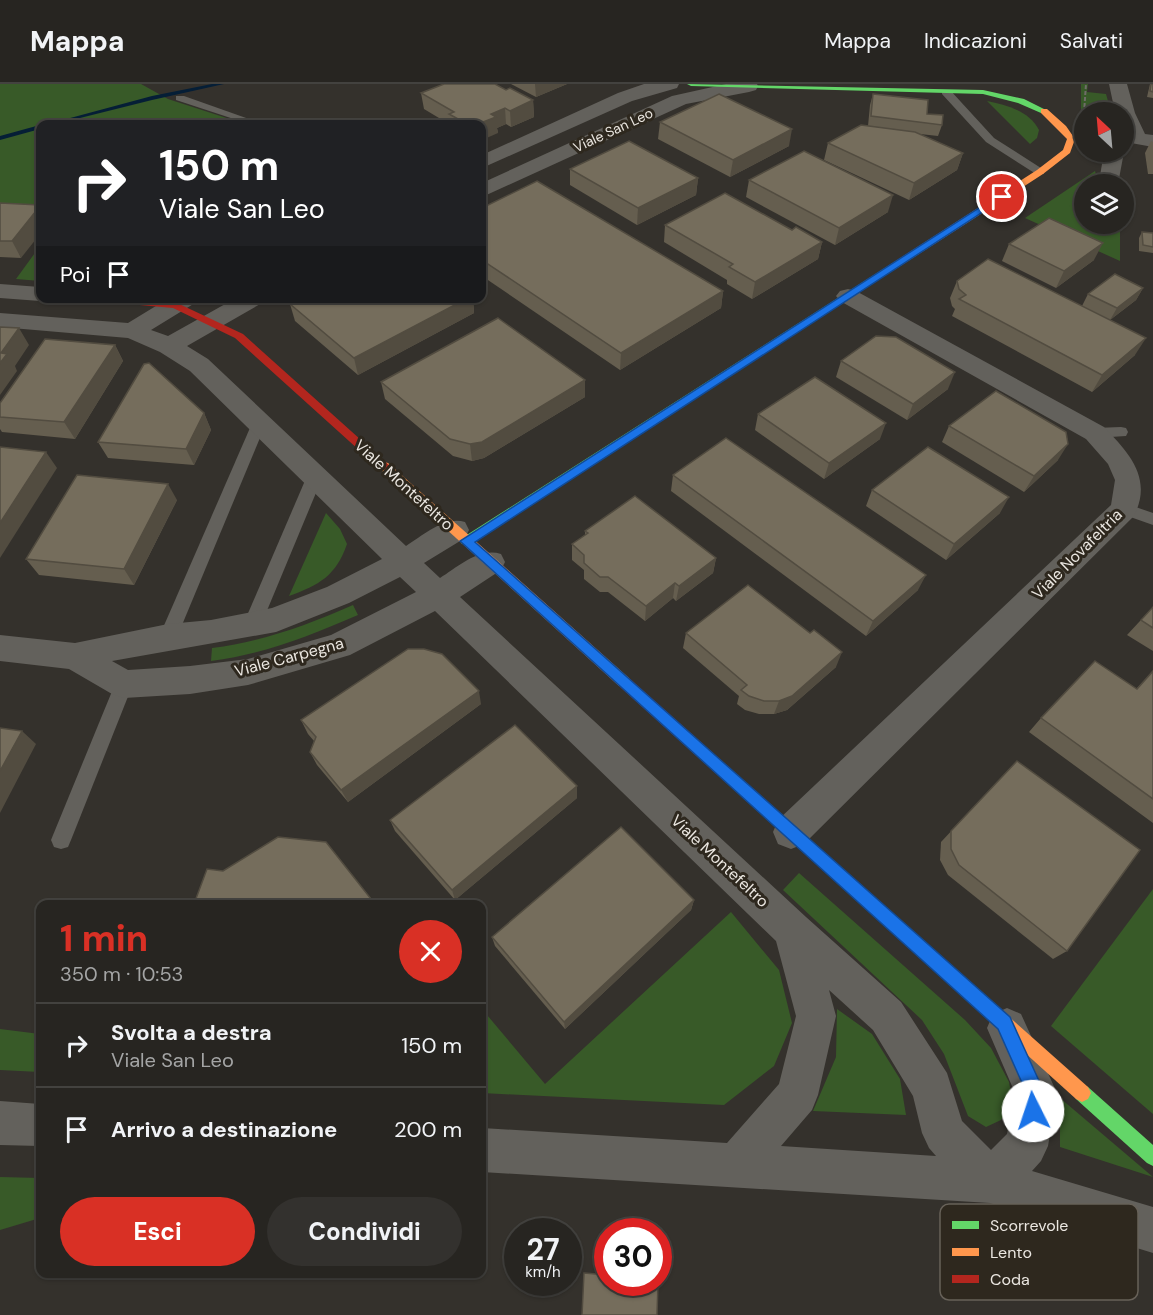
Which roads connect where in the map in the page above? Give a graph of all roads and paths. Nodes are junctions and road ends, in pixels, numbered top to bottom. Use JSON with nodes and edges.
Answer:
{"nodes":[{"id":1,"x":670,"y":84,"type":"edge"},
{"id":2,"x":691,"y":84,"type":"edge"},
{"id":3,"x":1118,"y":84,"type":"edge"},
{"id":4,"x":756,"y":89,"type":"junction"},
{"id":5,"x":946,"y":92,"type":"junction"},
{"id":6,"x":180,"y":98,"type":"dead end"},
{"id":7,"x":246,"y":120,"type":"edge"},
{"id":8,"x":1138,"y":140,"type":"edge"},
{"id":9,"x":486,"y":160,"type":"edge"},
{"id":10,"x":1040,"y":172,"type":"junction"},
{"id":11,"x":486,"y":189,"type":"edge"},
{"id":12,"x":0,"y":291,"type":"edge"},
{"id":13,"x":36,"y":294,"type":"edge"},
{"id":14,"x":848,"y":296,"type":"junction"},
{"id":15,"x":179,"y":303,"type":"edge"},
{"id":16,"x":182,"y":303,"type":"edge"},
{"id":17,"x":245,"y":303,"type":"edge"},
{"id":18,"x":0,"y":320,"type":"edge"},
{"id":19,"x":211,"y":322,"type":"junction"},
{"id":20,"x":132,"y":331,"type":"junction"},
{"id":21,"x":169,"y":346,"type":"junction"},
{"id":22,"x":260,"y":422,"type":"junction"},
{"id":23,"x":315,"y":476,"type":"junction"},
{"id":24,"x":1124,"y":509,"type":"junction"},
{"id":25,"x":1153,"y":519,"type":"edge"},
{"id":26,"x":460,"y":536,"type":"junction"},
{"id":27,"x":403,"y":562,"type":"junction"},
{"id":28,"x":490,"y":562,"type":"junction"},
{"id":29,"x":438,"y":595,"type":"junction"},
{"id":30,"x":252,"y":625,"type":"junction"},
{"id":31,"x":168,"y":637,"type":"junction"},
{"id":32,"x":0,"y":648,"type":"edge"},
{"id":33,"x":75,"y":656,"type":"junction"},
{"id":34,"x":124,"y":684,"type":"junction"},
{"id":35,"x":791,"y":832,"type":"junction"},
{"id":36,"x":61,"y":840,"type":"dead end"},
{"id":37,"x":792,"y":930,"type":"junction"},
{"id":38,"x":1004,"y":1023,"type":"junction"},
{"id":39,"x":0,"y":1123,"type":"edge"},
{"id":40,"x":36,"y":1125,"type":"edge"},
{"id":41,"x":486,"y":1150,"type":"edge"},
{"id":42,"x":1153,"y":1157,"type":"edge"},
{"id":43,"x":737,"y":1165,"type":"junction"},
{"id":44,"x":990,"y":1181,"type":"junction"},
{"id":45,"x":1067,"y":1204,"type":"edge"},
{"id":46,"x":1138,"y":1225,"type":"edge"},
{"id":47,"x":1153,"y":1230,"type":"edge"}],
"edges":[{"from":1,"to":9,"type":"street","name":"Viale San Leo"},
{"from":2,"to":4,"type":"street","name":"Viale San Leo"},
{"from":3,"to":8,"type":"street"},
{"from":4,"to":5,"type":"street","name":"Viale San Leo"},
{"from":4,"to":11,"type":"street","name":"Viale San Leo"},
{"from":5,"to":10,"type":"lane"},
{"from":5,"to":10,"type":"street","name":"Viale San Leo"},
{"from":6,"to":7,"type":"lane"},
{"from":10,"to":14,"type":"street","name":"Viale San Leo"},
{"from":12,"to":13,"type":"street"},
{"from":14,"to":24,"type":"street","name":"Viale Novafeltria"},
{"from":14,"to":26,"type":"street","name":"Viale San Leo"},
{"from":15,"to":20,"type":"street"},
{"from":16,"to":19,"type":"street","name":"Viale Montefeltro"},
{"from":17,"to":19,"type":"street"},
{"from":18,"to":20,"type":"street","name":"Viale Montefeltro"},
{"from":19,"to":21,"type":"street"},
{"from":19,"to":26,"type":"street","name":"Viale Montefeltro"},
{"from":20,"to":21,"type":"street","name":"Viale Montefeltro"},
{"from":21,"to":22,"type":"street","name":"Viale Montefeltro"},
{"from":22,"to":23,"type":"street","name":"Viale Montefeltro"},
{"from":22,"to":31,"type":"lane"},
{"from":23,"to":27,"type":"street","name":"Viale Montefeltro"},
{"from":23,"to":30,"type":"lane"},
{"from":24,"to":25,"type":"lane"},
{"from":24,"to":35,"type":"street","name":"Viale Novafeltria"},
{"from":26,"to":27,"type":"street"},
{"from":26,"to":28,"type":"street","name":"Viale Montefeltro"},
{"from":27,"to":29,"type":"street","name":"Viale Montefeltro"},
{"from":27,"to":30,"type":"street"},
{"from":28,"to":29,"type":"street","name":"Viale Carpegna"},
{"from":28,"to":35,"type":"street","name":"Viale Montefeltro"},
{"from":29,"to":34,"type":"street","name":"Viale Carpegna"},
{"from":29,"to":37,"type":"street","name":"Viale Montefeltro"},
{"from":30,"to":31,"type":"street"},
{"from":31,"to":33,"type":"street"},
{"from":32,"to":33,"type":"street"},
{"from":33,"to":34,"type":"street"},
{"from":34,"to":36,"type":"lane"},
{"from":35,"to":38,"type":"street","name":"Viale Montefeltro"},
{"from":37,"to":43,"type":"street"},
{"from":37,"to":44,"type":"street","name":"Viale Montefeltro"},
{"from":38,"to":42,"type":"street","name":"Viale Montefeltro"},
{"from":38,"to":44,"type":"street","name":"Viale Montefeltro"},
{"from":39,"to":40,"type":"street"},
{"from":41,"to":43,"type":"street"},
{"from":43,"to":44,"type":"street"},
{"from":44,"to":45,"type":"street"},
{"from":46,"to":47,"type":"street"}]}
